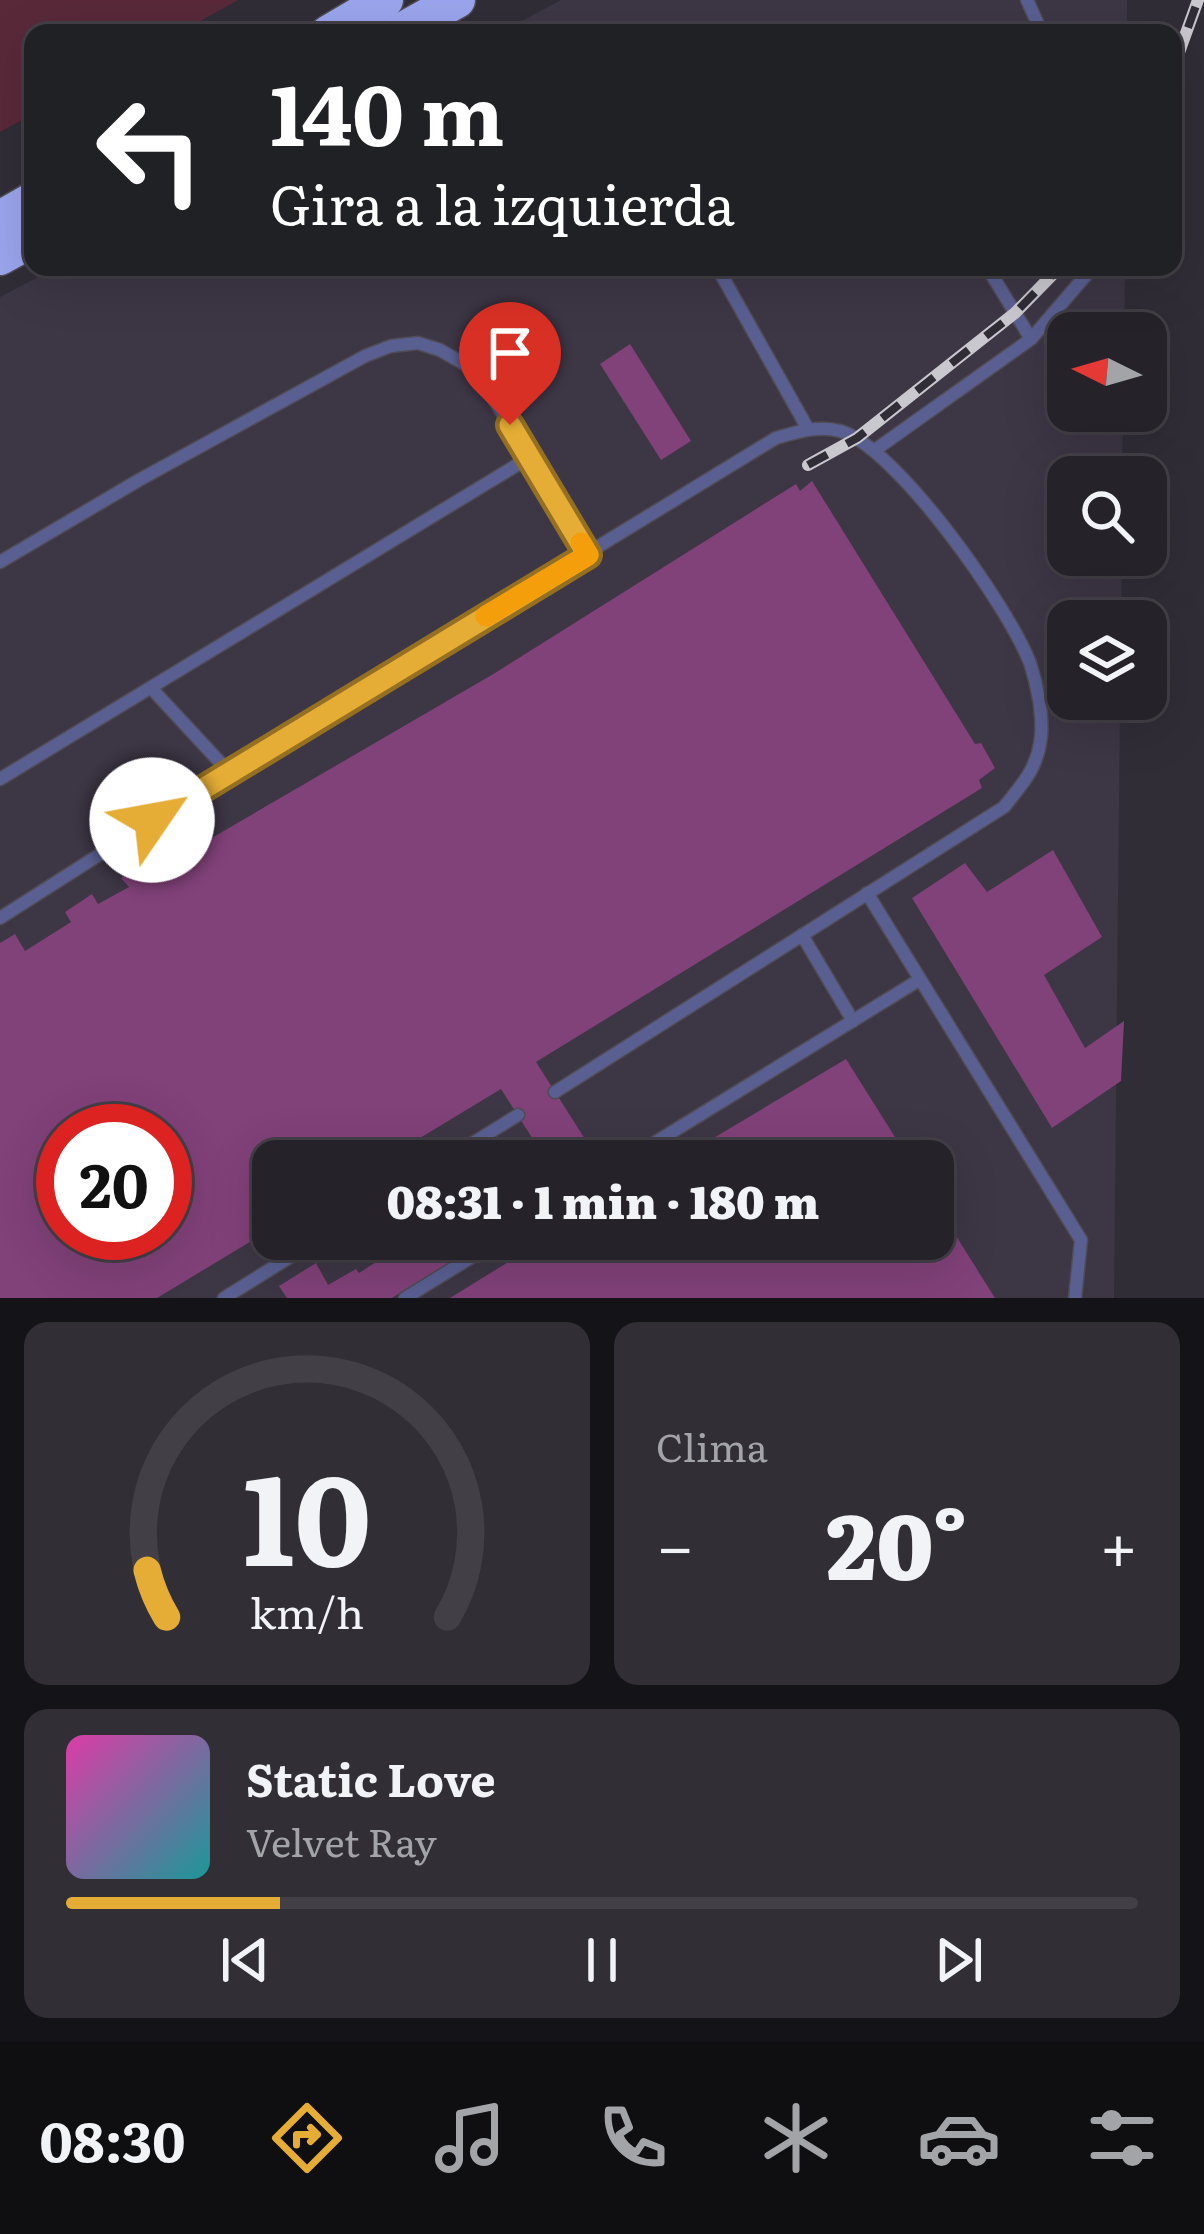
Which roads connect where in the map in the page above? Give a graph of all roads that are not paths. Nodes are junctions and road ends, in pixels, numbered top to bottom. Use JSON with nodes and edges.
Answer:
{"nodes":[{"id":1,"x":385,"y":0,"type":"edge"},
{"id":2,"x":457,"y":0,"type":"edge"},
{"id":3,"x":344,"y":24,"type":"edge"},
{"id":4,"x":414,"y":24,"type":"edge"},
{"id":5,"x":722,"y":276,"type":"edge"},
{"id":6,"x":992,"y":276,"type":"edge"},
{"id":7,"x":1085,"y":276,"type":"edge"},
{"id":8,"x":1031,"y":339,"type":"junction"},
{"id":9,"x":808,"y":429,"type":"junction"},
{"id":10,"x":875,"y":450,"type":"junction"},
{"id":11,"x":530,"y":457,"type":"junction"},
{"id":12,"x":588,"y":555,"type":"junction"},
{"id":13,"x":0,"y":562,"type":"edge"},
{"id":14,"x":152,"y":688,"type":"junction"},
{"id":15,"x":229,"y":772,"type":"junction"},
{"id":16,"x":0,"y":779,"type":"edge"},
{"id":17,"x":867,"y":893,"type":"junction"},
{"id":18,"x":0,"y":919,"type":"edge"},
{"id":19,"x":802,"y":934,"type":"junction"},
{"id":20,"x":919,"y":980,"type":"junction"},
{"id":21,"x":853,"y":1021,"type":"junction"},
{"id":22,"x":555,"y":1092,"type":"dead end"},
{"id":23,"x":518,"y":1115,"type":"dead end"},
{"id":24,"x":478,"y":1140,"type":"edge"},
{"id":25,"x":659,"y":1140,"type":"edge"},
{"id":26,"x":285,"y":1260,"type":"edge"},
{"id":27,"x":467,"y":1260,"type":"edge"},
{"id":28,"x":224,"y":1298,"type":"edge"},
{"id":29,"x":405,"y":1298,"type":"edge"},
{"id":30,"x":1075,"y":1298,"type":"edge"}],
"edges":[{"from":1,"to":3,"type":"highway"},
{"from":2,"to":4,"type":"highway"},
{"from":5,"to":9,"type":"lane"},
{"from":6,"to":8,"type":"lane"},
{"from":7,"to":8,"type":"lane"},
{"from":8,"to":10,"type":"lane"},
{"from":9,"to":10,"type":"lane"},
{"from":9,"to":12,"type":"lane"},
{"from":10,"to":17,"type":"lane"},
{"from":11,"to":12,"type":"lane"},
{"from":11,"to":13,"type":"lane"},
{"from":11,"to":14,"type":"lane"},
{"from":12,"to":15,"type":"lane"},
{"from":14,"to":15,"type":"lane"},
{"from":14,"to":16,"type":"lane"},
{"from":15,"to":18,"type":"lane"},
{"from":17,"to":19,"type":"lane"},
{"from":17,"to":20,"type":"lane"},
{"from":19,"to":21,"type":"lane"},
{"from":19,"to":22,"type":"lane"},
{"from":20,"to":21,"type":"lane"},
{"from":20,"to":30,"type":"lane"},
{"from":21,"to":25,"type":"lane"},
{"from":23,"to":24,"type":"lane"},
{"from":26,"to":28,"type":"lane"},
{"from":27,"to":29,"type":"lane"}]}
